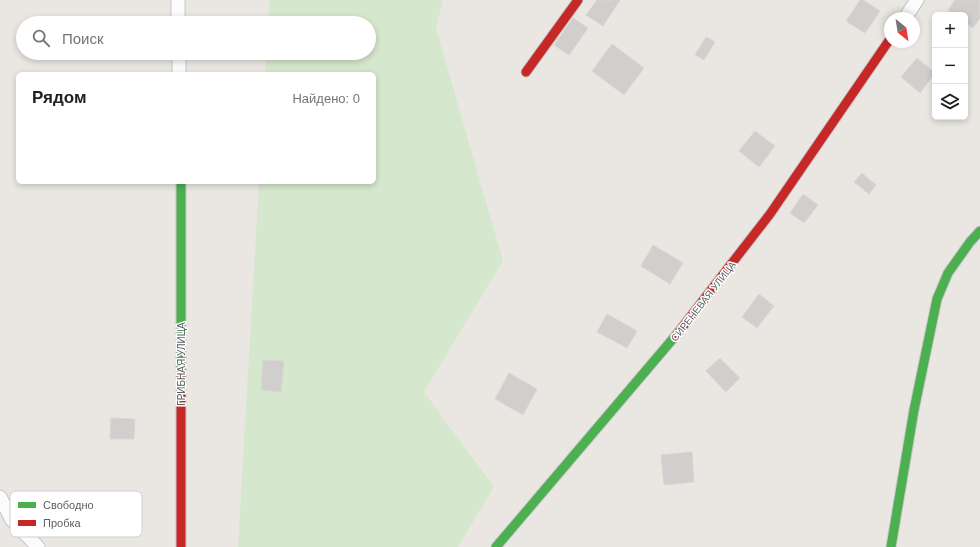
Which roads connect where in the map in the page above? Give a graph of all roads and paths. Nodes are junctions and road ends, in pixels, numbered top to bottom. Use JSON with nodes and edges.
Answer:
{"nodes":[{"id":1,"x":178,"y":0,"type":"edge"},
{"id":2,"x":578,"y":0,"type":"edge"},
{"id":3,"x":917,"y":0,"type":"edge"},
{"id":4,"x":909,"y":12,"type":"edge"},
{"id":5,"x":178,"y":16,"type":"edge"},
{"id":6,"x":884,"y":48,"type":"edge"},
{"id":7,"x":179,"y":60,"type":"edge"},
{"id":8,"x":179,"y":72,"type":"edge"},
{"id":9,"x":526,"y":72,"type":"dead end"},
{"id":10,"x":181,"y":184,"type":"edge"},
{"id":11,"x":980,"y":231,"type":"edge"},
{"id":12,"x":0,"y":497,"type":"edge"},
{"id":13,"x":10,"y":516,"type":"edge"},
{"id":14,"x":28,"y":537,"type":"edge"},
{"id":15,"x":38,"y":547,"type":"edge"},
{"id":16,"x":181,"y":547,"type":"edge"},
{"id":17,"x":496,"y":547,"type":"edge"},
{"id":18,"x":891,"y":547,"type":"edge"}],
"edges":[{"from":1,"to":5,"type":"street"},
{"from":2,"to":9,"type":"street"},
{"from":3,"to":4,"type":"street"},
{"from":6,"to":17,"type":"street","name":"СИРЕНЕВАЯ УЛИЦА"},
{"from":7,"to":8,"type":"street"},
{"from":10,"to":16,"type":"street","name":"ГРИБНАЯ УЛИЦА"},
{"from":11,"to":18,"type":"street"},
{"from":12,"to":13,"type":"street"},
{"from":14,"to":15,"type":"street"}]}
